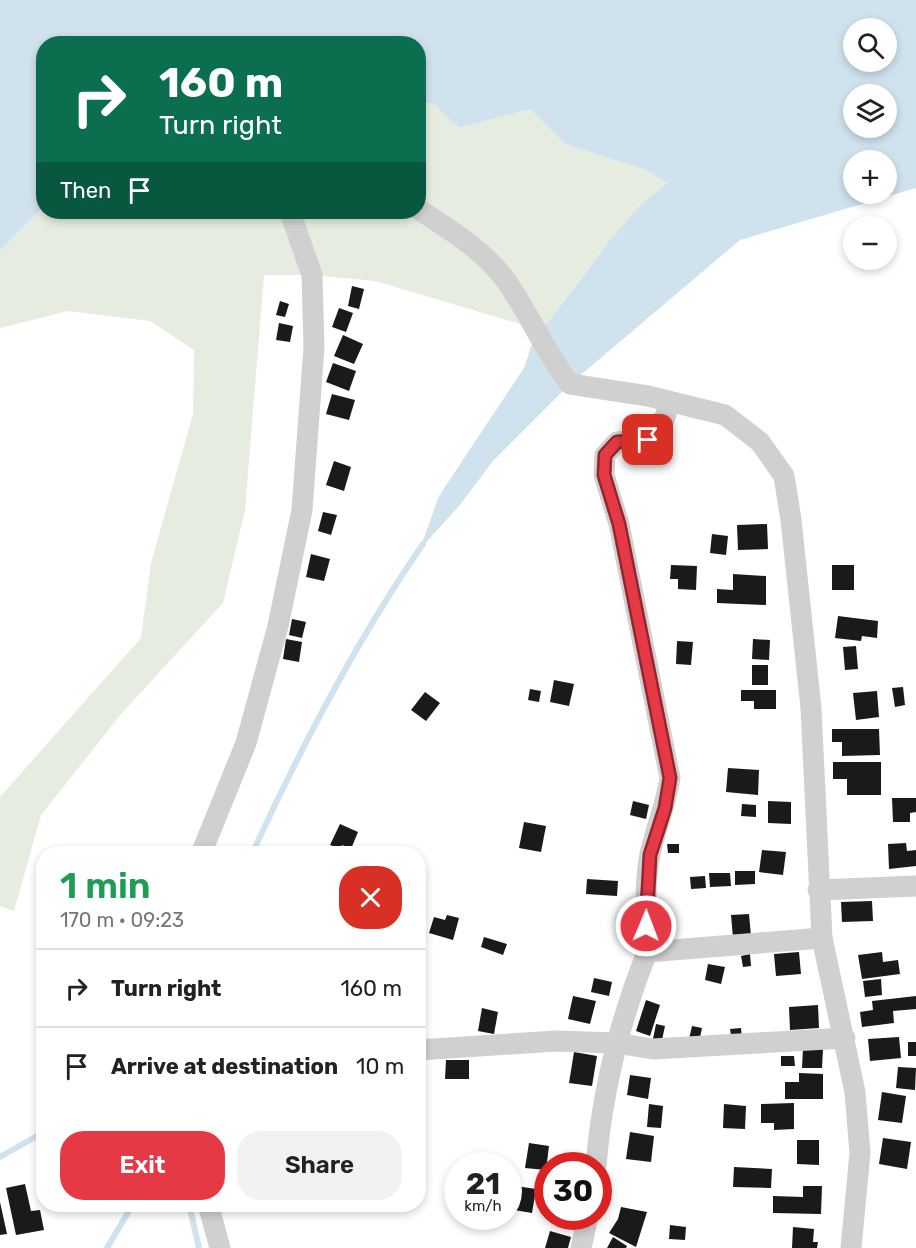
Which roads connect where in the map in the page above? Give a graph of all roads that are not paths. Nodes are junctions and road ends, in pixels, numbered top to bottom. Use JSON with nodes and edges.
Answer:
{"nodes":[{"id":1,"x":426,"y":214,"type":"edge"},
{"id":2,"x":292,"y":219,"type":"edge"},
{"id":3,"x":670,"y":402,"type":"junction"},
{"id":4,"x":204,"y":846,"type":"edge"},
{"id":5,"x":916,"y":886,"type":"edge"},
{"id":6,"x":818,"y":890,"type":"junction"},
{"id":7,"x":822,"y":938,"type":"junction"},
{"id":8,"x":647,"y":952,"type":"junction"},
{"id":9,"x":845,"y":1038,"type":"junction"},
{"id":10,"x":616,"y":1043,"type":"junction"},
{"id":11,"x":426,"y":1049,"type":"edge"},
{"id":12,"x":597,"y":1152,"type":"edge"},
{"id":13,"x":210,"y":1212,"type":"edge"},
{"id":14,"x":585,"y":1230,"type":"edge"},
{"id":15,"x":220,"y":1248,"type":"edge"},
{"id":16,"x":581,"y":1248,"type":"edge"},
{"id":17,"x":851,"y":1248,"type":"edge"}],
"edges":[{"from":1,"to":3,"type":"street"},
{"from":2,"to":4,"type":"street"},
{"from":3,"to":6,"type":"street"},
{"from":3,"to":8,"type":"street"},
{"from":5,"to":6,"type":"street"},
{"from":6,"to":7,"type":"street"},
{"from":7,"to":8,"type":"street"},
{"from":7,"to":9,"type":"street"},
{"from":8,"to":10,"type":"street"},
{"from":9,"to":10,"type":"street"},
{"from":9,"to":17,"type":"street"},
{"from":10,"to":11,"type":"street"},
{"from":10,"to":12,"type":"street"},
{"from":13,"to":15,"type":"street"},
{"from":14,"to":16,"type":"street"}]}
